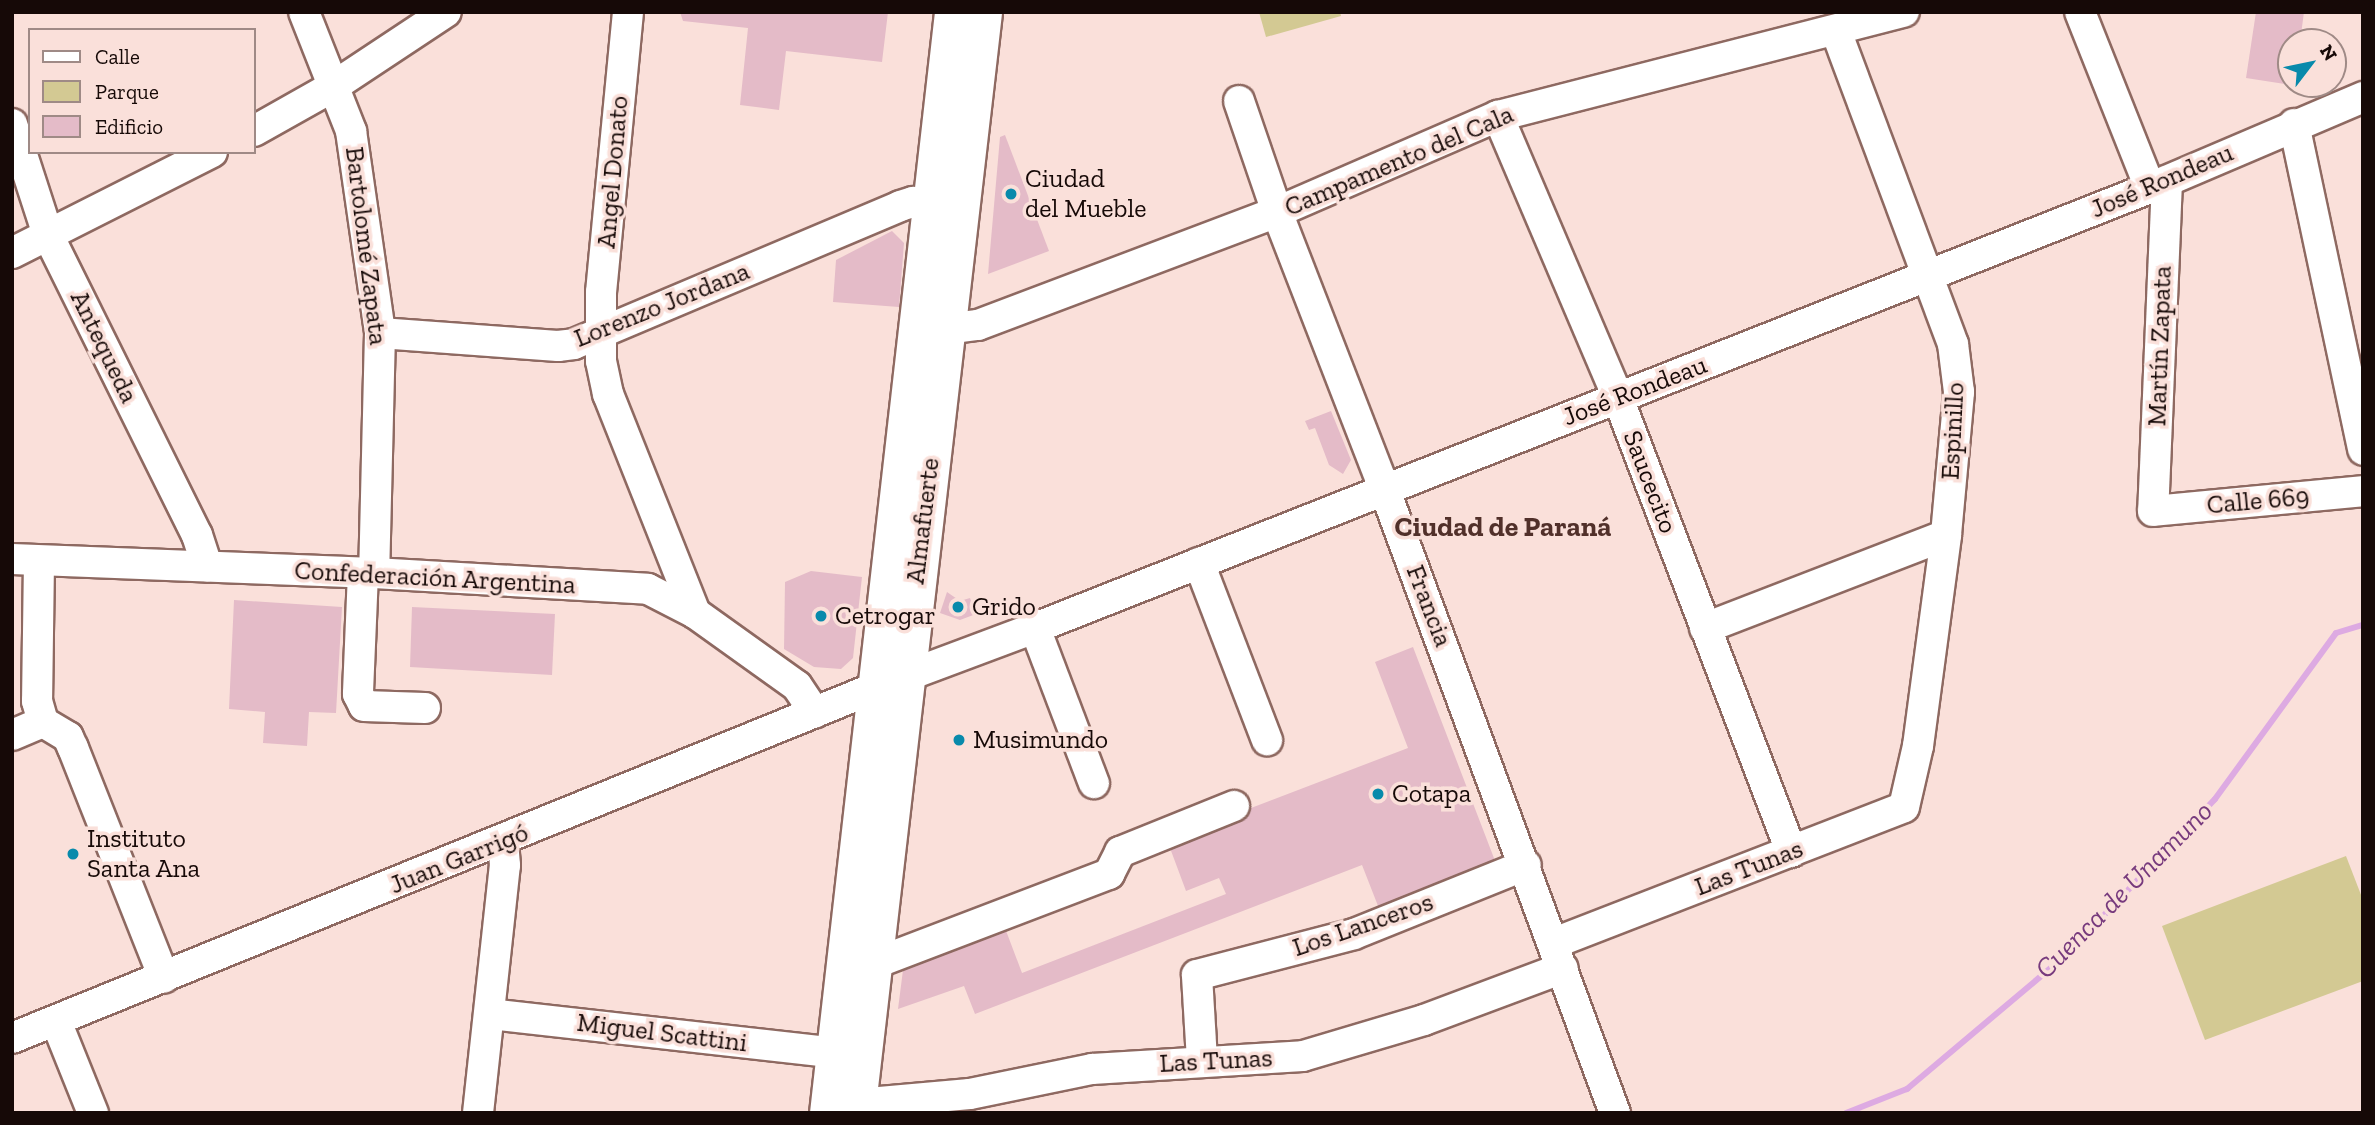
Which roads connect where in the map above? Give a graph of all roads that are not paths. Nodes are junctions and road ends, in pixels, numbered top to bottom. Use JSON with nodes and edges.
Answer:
{"nodes":[{"id":1,"x":304,"y":12,"type":"edge"},
{"id":2,"x":446,"y":12,"type":"edge"},
{"id":3,"x":628,"y":12,"type":"edge"},
{"id":4,"x":953,"y":12,"type":"edge"},
{"id":5,"x":984,"y":12,"type":"edge"},
{"id":6,"x":1904,"y":12,"type":"edge"},
{"id":7,"x":2080,"y":12,"type":"edge"},
{"id":8,"x":1836,"y":31,"type":"junction"},
{"id":9,"x":334,"y":86,"type":"junction"},
{"id":10,"x":2363,"y":97,"type":"edge"},
{"id":11,"x":1239,"y":101,"type":"dead end"},
{"id":12,"x":1498,"y":116,"type":"junction"},
{"id":13,"x":12,"y":124,"type":"edge"},
{"id":14,"x":2294,"y":124,"type":"junction"},
{"id":15,"x":256,"y":130,"type":"edge"},
{"id":16,"x":208,"y":154,"type":"edge"},
{"id":17,"x":2159,"y":185,"type":"junction"},
{"id":18,"x":932,"y":205,"type":"junction"},
{"id":19,"x":1277,"y":212,"type":"junction"},
{"id":20,"x":48,"y":235,"type":"junction"},
{"id":21,"x":12,"y":253,"type":"edge"},
{"id":22,"x":1927,"y":276,"type":"junction"},
{"id":23,"x":945,"y":329,"type":"junction"},
{"id":24,"x":601,"y":332,"type":"junction"},
{"id":25,"x":380,"y":333,"type":"junction"},
{"id":26,"x":1618,"y":398,"type":"junction"},
{"id":27,"x":2363,"y":450,"type":"edge"},
{"id":28,"x":1384,"y":488,"type":"junction"},
{"id":29,"x":2363,"y":491,"type":"edge"},
{"id":30,"x":2153,"y":510,"type":"joint"},
{"id":31,"x":1946,"y":536,"type":"junction"},
{"id":32,"x":26,"y":560,"type":"edge"},
{"id":33,"x":1199,"y":563,"type":"junction"},
{"id":34,"x":207,"y":566,"type":"junction"},
{"id":35,"x":368,"y":573,"type":"junction"},
{"id":36,"x":695,"y":613,"type":"junction"},
{"id":37,"x":1035,"y":628,"type":"junction"},
{"id":38,"x":1705,"y":628,"type":"junction"},
{"id":39,"x":891,"y":683,"type":"junction"},
{"id":40,"x":425,"y":708,"type":"dead end"},
{"id":41,"x":816,"y":713,"type":"junction"},
{"id":42,"x":43,"y":722,"type":"junction"},
{"id":43,"x":12,"y":735,"type":"edge"},
{"id":44,"x":1267,"y":740,"type":"dead end"},
{"id":45,"x":1094,"y":783,"type":"dead end"},
{"id":46,"x":1234,"y":806,"type":"dead end"},
{"id":47,"x":1904,"y":807,"type":"joint"},
{"id":48,"x":503,"y":841,"type":"junction"},
{"id":49,"x":1791,"y":852,"type":"junction"},
{"id":50,"x":1525,"y":865,"type":"junction"},
{"id":51,"x":1558,"y":956,"type":"junction"},
{"id":52,"x":873,"y":964,"type":"junction"},
{"id":53,"x":164,"y":978,"type":"junction"},
{"id":54,"x":490,"y":1014,"type":"junction"},
{"id":55,"x":56,"y":1021,"type":"junction"},
{"id":56,"x":12,"y":1038,"type":"edge"},
{"id":57,"x":835,"y":1053,"type":"junction"},
{"id":58,"x":1202,"y":1060,"type":"junction"},
{"id":59,"x":847,"y":1110,"type":"edge"},
{"id":60,"x":93,"y":1113,"type":"edge"},
{"id":61,"x":478,"y":1113,"type":"edge"},
{"id":62,"x":1615,"y":1113,"type":"edge"}],
"edges":[{"from":1,"to":9,"type":"street","name":"Bartolomé Zapata"},
{"from":2,"to":9,"type":"street"},
{"from":3,"to":24,"type":"street","name":"Angel Donato"},
{"from":4,"to":18,"type":"main road","name":"Almafuerte"},
{"from":5,"to":23,"type":"main road","name":"Almafuerte"},
{"from":6,"to":8,"type":"street","name":"Campamento del Cala"},
{"from":7,"to":17,"type":"street","name":"Martín Zapata"},
{"from":8,"to":12,"type":"street","name":"Campamento del Cala"},
{"from":8,"to":22,"type":"street","name":"Espinillo"},
{"from":9,"to":15,"type":"street"},
{"from":9,"to":25,"type":"street","name":"Bartolomé Zapata"},
{"from":10,"to":14,"type":"street","name":"José Rondeau"},
{"from":11,"to":19,"type":"street","name":"Francia"},
{"from":12,"to":19,"type":"street","name":"Campamento del Cala"},
{"from":12,"to":26,"type":"street","name":"Saucecito"},
{"from":13,"to":20,"type":"street","name":"Antequeda"},
{"from":14,"to":17,"type":"street","name":"José Rondeau"},
{"from":14,"to":27,"type":"street"},
{"from":16,"to":20,"type":"street"},
{"from":17,"to":22,"type":"street","name":"José Rondeau"},
{"from":17,"to":30,"type":"street","name":"Martín Zapata"},
{"from":18,"to":24,"type":"street","name":"Lorenzo Jordana"},
{"from":18,"to":39,"type":"main road","name":"Almafuerte"},
{"from":19,"to":23,"type":"street","name":"Campamento del Cala"},
{"from":19,"to":28,"type":"street","name":"Francia"},
{"from":20,"to":21,"type":"street"},
{"from":20,"to":34,"type":"street","name":"Antequeda"},
{"from":22,"to":26,"type":"street","name":"José Rondeau"},
{"from":22,"to":31,"type":"street","name":"Espinillo"},
{"from":23,"to":39,"type":"main road","name":"Almafuerte"},
{"from":24,"to":25,"type":"street","name":"Lorenzo Jordana"},
{"from":24,"to":36,"type":"street","name":"Angel Donato"},
{"from":25,"to":35,"type":"street","name":"Bartolomé Zapata"},
{"from":26,"to":28,"type":"street","name":"José Rondeau"},
{"from":26,"to":38,"type":"street","name":"Saucecito"},
{"from":28,"to":33,"type":"street","name":"José Rondeau"},
{"from":28,"to":50,"type":"street","name":"Francia"},
{"from":29,"to":30,"type":"street","name":"Calle 669"},
{"from":31,"to":38,"type":"street"},
{"from":31,"to":47,"type":"street","name":"Espinillo"},
{"from":32,"to":34,"type":"street","name":"Confederación Argentina"},
{"from":32,"to":42,"type":"street"},
{"from":33,"to":37,"type":"street","name":"José Rondeau"},
{"from":33,"to":44,"type":"street"},
{"from":34,"to":35,"type":"street","name":"Confederación Argentina"},
{"from":35,"to":36,"type":"street","name":"Confederación Argentina"},
{"from":35,"to":40,"type":"street","name":"Bartolomé Zapata"},
{"from":36,"to":41,"type":"street","name":"Confederación Argentina"},
{"from":37,"to":39,"type":"street","name":"José Rondeau"},
{"from":37,"to":45,"type":"street"},
{"from":38,"to":49,"type":"street","name":"Saucecito"},
{"from":39,"to":41,"type":"street","name":"Juan Garrigó"},
{"from":39,"to":52,"type":"main road","name":"Almafuerte"},
{"from":39,"to":57,"type":"main road","name":"Almafuerte"},
{"from":41,"to":48,"type":"street","name":"Juan Garrigó"},
{"from":42,"to":43,"type":"street"},
{"from":42,"to":53,"type":"street"},
{"from":46,"to":52,"type":"street"},
{"from":47,"to":49,"type":"street","name":"Las Tunas"},
{"from":48,"to":53,"type":"street","name":"Juan Garrigó"},
{"from":48,"to":54,"type":"street"},
{"from":49,"to":51,"type":"street","name":"Las Tunas"},
{"from":50,"to":51,"type":"street","name":"Francia"},
{"from":50,"to":58,"type":"street","name":"Los Lanceros"},
{"from":51,"to":58,"type":"street","name":"Las Tunas"},
{"from":51,"to":62,"type":"street","name":"Francia"},
{"from":52,"to":59,"type":"main road","name":"Almafuerte"},
{"from":53,"to":55,"type":"street","name":"Juan Garrigó"},
{"from":54,"to":57,"type":"street","name":"Miguel Scattini"},
{"from":54,"to":61,"type":"street"},
{"from":55,"to":56,"type":"street","name":"Juan Garrigó"},
{"from":55,"to":60,"type":"street"},
{"from":57,"to":59,"type":"main road","name":"Almafuerte"},
{"from":58,"to":59,"type":"street","name":"Las Tunas"}]}
